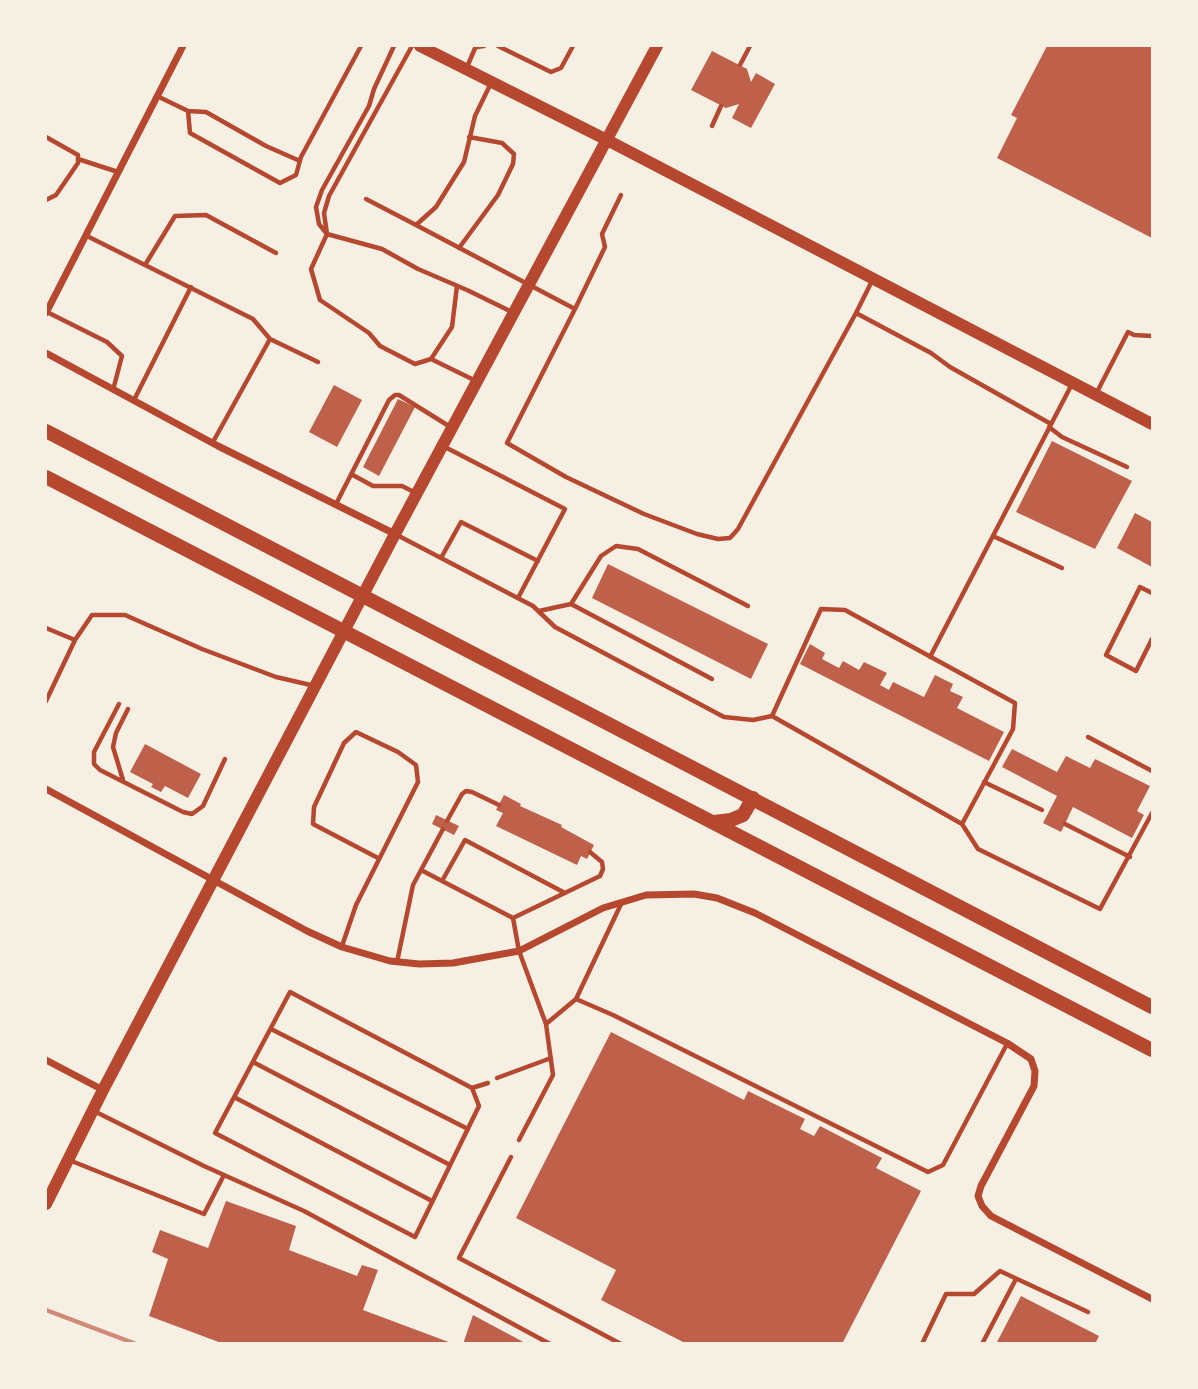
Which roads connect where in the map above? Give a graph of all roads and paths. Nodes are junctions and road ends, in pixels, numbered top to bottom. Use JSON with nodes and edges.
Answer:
{"nodes":[{"id":1,"x":183,"y":46,"type":"edge"},
{"id":2,"x":362,"y":46,"type":"edge"},
{"id":3,"x":394,"y":46,"type":"edge"},
{"id":4,"x":412,"y":46,"type":"edge"},
{"id":5,"x":420,"y":46,"type":"edge"},
{"id":6,"x":476,"y":46,"type":"edge"},
{"id":7,"x":484,"y":46,"type":"edge"},
{"id":8,"x":498,"y":46,"type":"edge"},
{"id":9,"x":573,"y":46,"type":"edge"},
{"id":10,"x":657,"y":46,"type":"edge"},
{"id":11,"x":750,"y":46,"type":"edge"},
{"id":12,"x":740,"y":65,"type":"dead end"},
{"id":13,"x":466,"y":69,"type":"junction"},
{"id":14,"x":492,"y":82,"type":"junction"},
{"id":15,"x":158,"y":96,"type":"junction"},
{"id":16,"x":721,"y":106,"type":"dead end"},
{"id":17,"x":188,"y":111,"type":"junction"},
{"id":18,"x":712,"y":126,"type":"dead end"},
{"id":19,"x":46,"y":136,"type":"edge"},
{"id":20,"x":469,"y":137,"type":"junction"},
{"id":21,"x":607,"y":140,"type":"junction"},
{"id":22,"x":78,"y":159,"type":"junction"},
{"id":23,"x":300,"y":161,"type":"junction"},
{"id":24,"x":118,"y":172,"type":"junction"},
{"id":25,"x":621,"y":195,"type":"dead end"},
{"id":26,"x":366,"y":199,"type":"dead end"},
{"id":27,"x":46,"y":200,"type":"edge"},
{"id":28,"x":416,"y":225,"type":"junction"},
{"id":29,"x":327,"y":234,"type":"junction"},
{"id":30,"x":86,"y":235,"type":"junction"},
{"id":31,"x":459,"y":248,"type":"junction"},
{"id":32,"x":276,"y":253,"type":"dead end"},
{"id":33,"x":145,"y":265,"type":"junction"},
{"id":34,"x":873,"y":279,"type":"junction"},
{"id":35,"x":529,"y":284,"type":"junction"},
{"id":36,"x":457,"y":286,"type":"junction"},
{"id":37,"x":191,"y":288,"type":"junction"},
{"id":38,"x":575,"y":309,"type":"junction"},
{"id":39,"x":46,"y":313,"type":"edge"},
{"id":40,"x":514,"y":313,"type":"junction"},
{"id":41,"x":856,"y":313,"type":"junction"},
{"id":42,"x":1153,"y":336,"type":"edge"},
{"id":43,"x":270,"y":339,"type":"junction"},
{"id":44,"x":46,"y":354,"type":"edge"},
{"id":45,"x":431,"y":359,"type":"junction"},
{"id":46,"x":318,"y":362,"type":"dead end"},
{"id":47,"x":477,"y":381,"type":"junction"},
{"id":48,"x":1073,"y":383,"type":"junction"},
{"id":49,"x":113,"y":390,"type":"junction"},
{"id":50,"x":1095,"y":394,"type":"junction"},
{"id":51,"x":133,"y":401,"type":"junction"},
{"id":52,"x":1153,"y":424,"type":"edge"},
{"id":53,"x":1050,"y":426,"type":"junction"},
{"id":54,"x":452,"y":428,"type":"junction"},
{"id":55,"x":46,"y":431,"type":"edge"},
{"id":56,"x":213,"y":443,"type":"junction"},
{"id":57,"x":442,"y":446,"type":"junction"},
{"id":58,"x":1127,"y":467,"type":"dead end"},
{"id":59,"x":351,"y":474,"type":"junction"},
{"id":60,"x":46,"y":477,"type":"edge"},
{"id":61,"x":417,"y":493,"type":"junction"},
{"id":62,"x":335,"y":504,"type":"junction"},
{"id":63,"x":395,"y":534,"type":"junction"},
{"id":64,"x":993,"y":536,"type":"junction"},
{"id":65,"x":441,"y":558,"type":"junction"},
{"id":66,"x":537,"y":561,"type":"junction"},
{"id":67,"x":1062,"y":568,"type":"dead end"},
{"id":68,"x":1153,"y":593,"type":"edge"},
{"id":69,"x":363,"y":597,"type":"junction"},
{"id":70,"x":518,"y":598,"type":"junction"},
{"id":71,"x":572,"y":604,"type":"junction"},
{"id":72,"x":748,"y":606,"type":"dead end"},
{"id":73,"x":538,"y":611,"type":"junction"},
{"id":74,"x":46,"y":628,"type":"edge"},
{"id":75,"x":344,"y":632,"type":"junction"},
{"id":76,"x":1153,"y":639,"type":"edge"},
{"id":77,"x":75,"y":640,"type":"junction"},
{"id":78,"x":930,"y":656,"type":"junction"},
{"id":79,"x":712,"y":679,"type":"dead end"},
{"id":80,"x":316,"y":686,"type":"junction"},
{"id":81,"x":46,"y":701,"type":"edge"},
{"id":82,"x":119,"y":704,"type":"dead end"},
{"id":83,"x":128,"y":709,"type":"dead end"},
{"id":84,"x":772,"y":716,"type":"junction"},
{"id":85,"x":1088,"y":737,"type":"dead end"},
{"id":86,"x":225,"y":759,"type":"dead end"},
{"id":87,"x":1153,"y":771,"type":"edge"},
{"id":88,"x":123,"y":782,"type":"junction"},
{"id":89,"x":984,"y":782,"type":"junction"},
{"id":90,"x":46,"y":789,"type":"edge"},
{"id":91,"x":753,"y":798,"type":"junction"},
{"id":92,"x":499,"y":805,"type":"dead end"},
{"id":93,"x":1042,"y":810,"type":"dead end"},
{"id":94,"x":1153,"y":813,"type":"edge"},
{"id":95,"x":447,"y":821,"type":"dead end"},
{"id":96,"x":712,"y":822,"type":"junction"},
{"id":97,"x":962,"y":824,"type":"junction"},
{"id":98,"x":1065,"y":824,"type":"dead end"},
{"id":99,"x":443,"y":829,"type":"dead end"},
{"id":100,"x":590,"y":852,"type":"dead end"},
{"id":101,"x":1130,"y":857,"type":"junction"},
{"id":102,"x":378,"y":858,"type":"junction"},
{"id":103,"x":421,"y":870,"type":"junction"},
{"id":104,"x":215,"y":879,"type":"junction"},
{"id":105,"x":442,"y":881,"type":"junction"},
{"id":106,"x":565,"y":893,"type":"junction"},
{"id":107,"x":623,"y":901,"type":"junction"},
{"id":108,"x":513,"y":918,"type":"junction"},
{"id":109,"x":342,"y":947,"type":"junction"},
{"id":110,"x":519,"y":951,"type":"junction"},
{"id":111,"x":397,"y":962,"type":"junction"},
{"id":112,"x":576,"y":999,"type":"junction"},
{"id":113,"x":1153,"y":1007,"type":"edge"},
{"id":114,"x":546,"y":1024,"type":"junction"},
{"id":115,"x":271,"y":1029,"type":"junction"},
{"id":116,"x":1007,"y":1043,"type":"junction"},
{"id":117,"x":1153,"y":1051,"type":"edge"},
{"id":118,"x":551,"y":1058,"type":"junction"},
{"id":119,"x":46,"y":1060,"type":"edge"},
{"id":120,"x":253,"y":1062,"type":"junction"},
{"id":121,"x":497,"y":1078,"type":"dead end"},
{"id":122,"x":488,"y":1083,"type":"dead end"},
{"id":123,"x":472,"y":1088,"type":"junction"},
{"id":124,"x":103,"y":1090,"type":"junction"},
{"id":125,"x":234,"y":1097,"type":"junction"},
{"id":126,"x":92,"y":1110,"type":"junction"},
{"id":127,"x":468,"y":1129,"type":"junction"},
{"id":128,"x":519,"y":1140,"type":"dead end"},
{"id":129,"x":511,"y":1157,"type":"dead end"},
{"id":130,"x":68,"y":1159,"type":"junction"},
{"id":131,"x":450,"y":1165,"type":"junction"},
{"id":132,"x":224,"y":1175,"type":"junction"},
{"id":133,"x":432,"y":1202,"type":"junction"},
{"id":134,"x":46,"y":1204,"type":"edge"},
{"id":135,"x":1016,"y":1279,"type":"junction"},
{"id":136,"x":1153,"y":1299,"type":"edge"},
{"id":137,"x":1088,"y":1312,"type":"dead end"},
{"id":138,"x":550,"y":1343,"type":"edge"},
{"id":139,"x":621,"y":1343,"type":"edge"},
{"id":140,"x":922,"y":1343,"type":"edge"},
{"id":141,"x":982,"y":1343,"type":"edge"}],
"edges":[{"from":1,"to":15,"type":"street"},
{"from":2,"to":23,"type":"lane"},
{"from":3,"to":29,"type":"lane"},
{"from":4,"to":29,"type":"lane"},
{"from":5,"to":13,"type":"main road"},
{"from":6,"to":7,"type":"lane"},
{"from":6,"to":13,"type":"lane"},
{"from":8,"to":9,"type":"lane"},
{"from":10,"to":21,"type":"main road"},
{"from":11,"to":12,"type":"lane"},
{"from":13,"to":14,"type":"main road"},
{"from":14,"to":20,"type":"lane"},
{"from":14,"to":21,"type":"main road"},
{"from":15,"to":17,"type":"lane"},
{"from":15,"to":24,"type":"street"},
{"from":16,"to":18,"type":"lane"},
{"from":17,"to":23,"type":"lane"},
{"from":17,"to":23,"type":"lane"},
{"from":19,"to":22,"type":"lane"},
{"from":20,"to":28,"type":"lane"},
{"from":20,"to":31,"type":"lane"},
{"from":21,"to":34,"type":"main road"},
{"from":21,"to":35,"type":"main road"},
{"from":22,"to":24,"type":"lane"},
{"from":22,"to":27,"type":"lane"},
{"from":24,"to":30,"type":"street"},
{"from":25,"to":38,"type":"lane"},
{"from":26,"to":28,"type":"lane"},
{"from":28,"to":31,"type":"lane"},
{"from":29,"to":36,"type":"lane"},
{"from":29,"to":45,"type":"lane"},
{"from":30,"to":33,"type":"lane"},
{"from":30,"to":39,"type":"street"},
{"from":31,"to":35,"type":"lane"},
{"from":32,"to":33,"type":"lane"},
{"from":33,"to":37,"type":"lane"},
{"from":34,"to":41,"type":"lane"},
{"from":34,"to":48,"type":"main road"},
{"from":35,"to":38,"type":"lane"},
{"from":35,"to":40,"type":"main road"},
{"from":36,"to":40,"type":"lane"},
{"from":36,"to":45,"type":"lane"},
{"from":37,"to":43,"type":"lane"},
{"from":37,"to":51,"type":"lane"},
{"from":38,"to":41,"type":"lane"},
{"from":39,"to":49,"type":"lane"},
{"from":40,"to":47,"type":"main road"},
{"from":41,"to":53,"type":"lane"},
{"from":42,"to":50,"type":"lane"},
{"from":43,"to":46,"type":"lane"},
{"from":43,"to":56,"type":"lane"},
{"from":44,"to":49,"type":"street"},
{"from":45,"to":47,"type":"lane"},
{"from":47,"to":54,"type":"main road"},
{"from":48,"to":50,"type":"main road"},
{"from":48,"to":53,"type":"lane"},
{"from":49,"to":51,"type":"street"},
{"from":50,"to":52,"type":"main road"},
{"from":51,"to":56,"type":"street"},
{"from":53,"to":58,"type":"lane"},
{"from":53,"to":64,"type":"lane"},
{"from":54,"to":57,"type":"main road"},
{"from":54,"to":59,"type":"lane"},
{"from":55,"to":69,"type":"highway"},
{"from":56,"to":62,"type":"street"},
{"from":57,"to":61,"type":"main road"},
{"from":57,"to":66,"type":"lane"},
{"from":59,"to":61,"type":"lane"},
{"from":59,"to":62,"type":"lane"},
{"from":60,"to":75,"type":"highway"},
{"from":61,"to":63,"type":"main road"},
{"from":62,"to":63,"type":"street"},
{"from":63,"to":65,"type":"lane"},
{"from":63,"to":69,"type":"main road"},
{"from":64,"to":67,"type":"lane"},
{"from":64,"to":78,"type":"lane"},
{"from":65,"to":66,"type":"lane"},
{"from":65,"to":70,"type":"lane"},
{"from":66,"to":70,"type":"lane"},
{"from":68,"to":76,"type":"lane"},
{"from":69,"to":75,"type":"main road"},
{"from":69,"to":91,"type":"highway"},
{"from":70,"to":73,"type":"lane"},
{"from":71,"to":72,"type":"lane"},
{"from":71,"to":73,"type":"lane"},
{"from":71,"to":79,"type":"lane"},
{"from":73,"to":84,"type":"lane"},
{"from":74,"to":77,"type":"lane"},
{"from":75,"to":80,"type":"main road"},
{"from":75,"to":96,"type":"highway"},
{"from":77,"to":80,"type":"lane"},
{"from":77,"to":81,"type":"lane"},
{"from":78,"to":84,"type":"lane"},
{"from":78,"to":89,"type":"lane"},
{"from":80,"to":104,"type":"main road"},
{"from":82,"to":88,"type":"lane"},
{"from":83,"to":88,"type":"lane"},
{"from":84,"to":97,"type":"lane"},
{"from":85,"to":87,"type":"lane"},
{"from":86,"to":88,"type":"lane"},
{"from":89,"to":93,"type":"lane"},
{"from":89,"to":97,"type":"lane"},
{"from":90,"to":104,"type":"street"},
{"from":91,"to":96,"type":"highway"},
{"from":91,"to":113,"type":"highway"},
{"from":92,"to":95,"type":"lane"},
{"from":94,"to":101,"type":"lane"},
{"from":96,"to":117,"type":"highway"},
{"from":97,"to":101,"type":"lane"},
{"from":98,"to":101,"type":"lane"},
{"from":99,"to":103,"type":"lane"},
{"from":100,"to":106,"type":"lane"},
{"from":102,"to":102,"type":"lane"},
{"from":102,"to":109,"type":"lane"},
{"from":103,"to":105,"type":"lane"},
{"from":103,"to":111,"type":"lane"},
{"from":104,"to":109,"type":"street"},
{"from":104,"to":124,"type":"main road"},
{"from":105,"to":106,"type":"lane"},
{"from":105,"to":108,"type":"lane"},
{"from":106,"to":108,"type":"lane"},
{"from":107,"to":110,"type":"street"},
{"from":107,"to":112,"type":"lane"},
{"from":107,"to":116,"type":"street"},
{"from":108,"to":110,"type":"lane"},
{"from":109,"to":111,"type":"street"},
{"from":110,"to":111,"type":"street"},
{"from":110,"to":114,"type":"lane"},
{"from":112,"to":114,"type":"lane"},
{"from":112,"to":116,"type":"lane"},
{"from":114,"to":118,"type":"lane"},
{"from":115,"to":120,"type":"lane"},
{"from":115,"to":123,"type":"lane"},
{"from":115,"to":127,"type":"lane"},
{"from":116,"to":136,"type":"street"},
{"from":118,"to":121,"type":"lane"},
{"from":118,"to":128,"type":"lane"},
{"from":119,"to":124,"type":"street"},
{"from":120,"to":125,"type":"lane"},
{"from":120,"to":131,"type":"lane"},
{"from":122,"to":123,"type":"lane"},
{"from":123,"to":127,"type":"lane"},
{"from":124,"to":126,"type":"main road"},
{"from":125,"to":133,"type":"lane"},
{"from":125,"to":133,"type":"lane"},
{"from":126,"to":130,"type":"main road"},
{"from":126,"to":132,"type":"lane"},
{"from":127,"to":131,"type":"lane"},
{"from":129,"to":139,"type":"lane"},
{"from":130,"to":132,"type":"lane"},
{"from":130,"to":134,"type":"main road"},
{"from":131,"to":133,"type":"lane"},
{"from":132,"to":138,"type":"lane"},
{"from":135,"to":137,"type":"lane"},
{"from":135,"to":140,"type":"lane"},
{"from":135,"to":141,"type":"lane"}]}
